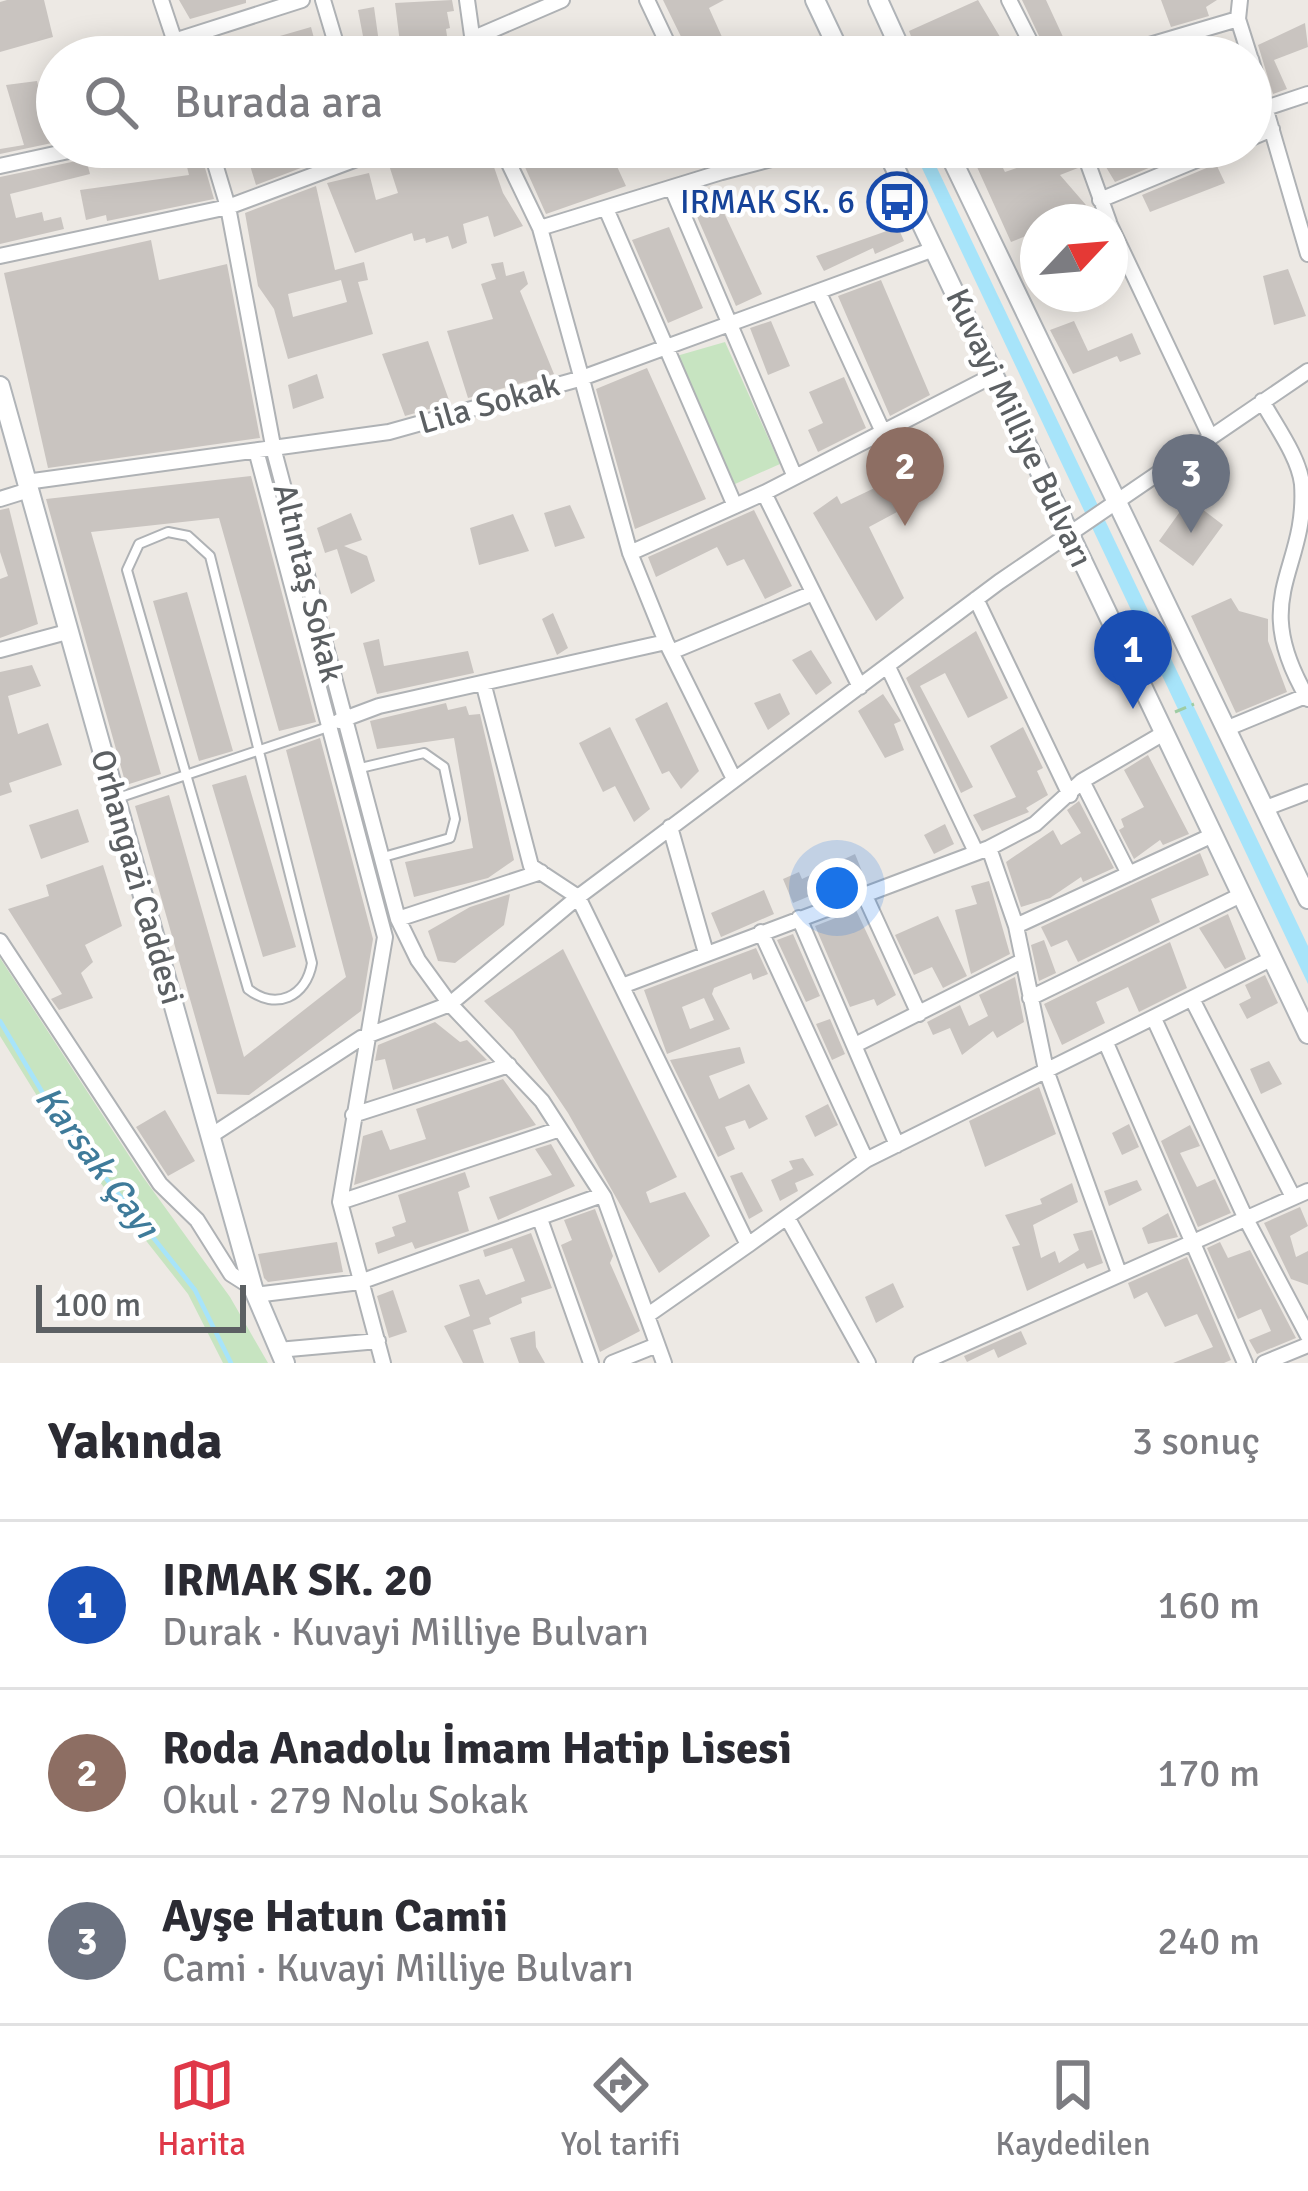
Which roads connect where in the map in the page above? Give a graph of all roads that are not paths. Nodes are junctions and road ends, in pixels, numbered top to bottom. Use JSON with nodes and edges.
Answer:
{"nodes":[{"id":1,"x":161,"y":0,"type":"edge"},
{"id":2,"x":302,"y":0,"type":"edge"},
{"id":3,"x":323,"y":0,"type":"edge"},
{"id":4,"x":467,"y":0,"type":"edge"},
{"id":5,"x":562,"y":0,"type":"edge"},
{"id":6,"x":647,"y":0,"type":"edge"},
{"id":7,"x":815,"y":0,"type":"edge"},
{"id":8,"x":878,"y":0,"type":"edge"},
{"id":9,"x":1009,"y":0,"type":"edge"},
{"id":10,"x":1240,"y":0,"type":"edge"},
{"id":11,"x":1238,"y":20,"type":"junction"},
{"id":12,"x":173,"y":36,"type":"edge"},
{"id":13,"x":210,"y":36,"type":"edge"},
{"id":14,"x":334,"y":36,"type":"edge"},
{"id":15,"x":473,"y":36,"type":"edge"},
{"id":16,"x":478,"y":36,"type":"edge"},
{"id":17,"x":664,"y":36,"type":"edge"},
{"id":18,"x":832,"y":36,"type":"edge"},
{"id":19,"x":894,"y":36,"type":"edge"},
{"id":20,"x":1027,"y":36,"type":"edge"},
{"id":21,"x":1182,"y":36,"type":"edge"},
{"id":22,"x":1243,"y":36,"type":"edge"},
{"id":23,"x":1308,"y":94,"type":"edge"},
{"id":24,"x":1272,"y":106,"type":"edge"},
{"id":25,"x":1272,"y":129,"type":"edge"},
{"id":26,"x":36,"y":158,"type":"edge"},
{"id":27,"x":0,"y":166,"type":"edge"},
{"id":28,"x":216,"y":168,"type":"edge"},
{"id":29,"x":332,"y":168,"type":"edge"},
{"id":30,"x":511,"y":168,"type":"edge"},
{"id":31,"x":723,"y":168,"type":"edge"},
{"id":32,"x":736,"y":168,"type":"edge"},
{"id":33,"x":895,"y":168,"type":"edge"},
{"id":34,"x":956,"y":168,"type":"edge"},
{"id":35,"x":1089,"y":168,"type":"edge"},
{"id":36,"x":1177,"y":168,"type":"edge"},
{"id":37,"x":724,"y":171,"type":"junction"},
{"id":38,"x":673,"y":191,"type":"junction"},
{"id":39,"x":1308,"y":196,"type":"edge"},
{"id":40,"x":1100,"y":200,"type":"junction"},
{"id":41,"x":1291,"y":201,"type":"junction"},
{"id":42,"x":1102,"y":204,"type":"edge"},
{"id":43,"x":228,"y":207,"type":"junction"},
{"id":44,"x":607,"y":211,"type":"junction"},
{"id":45,"x":540,"y":228,"type":"junction"},
{"id":46,"x":934,"y":249,"type":"junction"},
{"id":47,"x":1308,"y":254,"type":"edge"},
{"id":48,"x":0,"y":256,"type":"edge"},
{"id":49,"x":1128,"y":264,"type":"edge"},
{"id":50,"x":819,"y":293,"type":"junction"},
{"id":51,"x":727,"y":327,"type":"junction"},
{"id":52,"x":663,"y":350,"type":"junction"},
{"id":53,"x":1308,"y":371,"type":"edge"},
{"id":54,"x":994,"y":375,"type":"junction"},
{"id":55,"x":579,"y":379,"type":"junction"},
{"id":56,"x":0,"y":386,"type":"edge"},
{"id":57,"x":1262,"y":401,"type":"junction"},
{"id":58,"x":883,"y":432,"type":"junction"},
{"id":59,"x":1210,"y":436,"type":"junction"},
{"id":60,"x":266,"y":452,"type":"junction"},
{"id":61,"x":795,"y":477,"type":"junction"},
{"id":62,"x":27,"y":486,"type":"junction"},
{"id":63,"x":764,"y":493,"type":"junction"},
{"id":64,"x":0,"y":499,"type":"edge"},
{"id":65,"x":735,"y":506,"type":"junction"},
{"id":66,"x":1110,"y":507,"type":"junction"},
{"id":67,"x":1070,"y":536,"type":"junction"},
{"id":68,"x":631,"y":553,"type":"junction"},
{"id":69,"x":813,"y":593,"type":"junction"},
{"id":70,"x":976,"y":599,"type":"junction"},
{"id":71,"x":68,"y":632,"type":"junction"},
{"id":72,"x":668,"y":647,"type":"junction"},
{"id":73,"x":0,"y":650,"type":"edge"},
{"id":74,"x":888,"y":667,"type":"junction"},
{"id":75,"x":484,"y":686,"type":"junction"},
{"id":76,"x":860,"y":687,"type":"junction"},
{"id":77,"x":1307,"y":697,"type":"edge"},
{"id":78,"x":336,"y":723,"type":"junction"},
{"id":79,"x":1165,"y":724,"type":"junction"},
{"id":80,"x":1228,"y":728,"type":"junction"},
{"id":81,"x":260,"y":750,"type":"junction"},
{"id":82,"x":355,"y":769,"type":"junction"},
{"id":83,"x":185,"y":776,"type":"junction"},
{"id":84,"x":734,"y":779,"type":"junction"},
{"id":85,"x":1082,"y":782,"type":"junction"},
{"id":86,"x":1308,"y":791,"type":"edge"},
{"id":87,"x":1070,"y":795,"type":"junction"},
{"id":88,"x":113,"y":800,"type":"junction"},
{"id":89,"x":1266,"y":808,"type":"junction"},
{"id":90,"x":670,"y":827,"type":"junction"},
{"id":91,"x":1214,"y":836,"type":"junction"},
{"id":92,"x":983,"y":850,"type":"junction"},
{"id":93,"x":379,"y":858,"type":"junction"},
{"id":94,"x":541,"y":872,"type":"junction"},
{"id":95,"x":1129,"y":874,"type":"junction"},
{"id":96,"x":1241,"y":895,"type":"junction"},
{"id":97,"x":866,"y":896,"type":"junction"},
{"id":98,"x":578,"y":897,"type":"junction"},
{"id":99,"x":1308,"y":899,"type":"edge"},
{"id":100,"x":799,"y":918,"type":"junction"},
{"id":101,"x":400,"y":924,"type":"junction"},
{"id":102,"x":1016,"y":926,"type":"junction"},
{"id":103,"x":761,"y":932,"type":"junction"},
{"id":104,"x":385,"y":937,"type":"junction"},
{"id":105,"x":0,"y":941,"type":"edge"},
{"id":106,"x":706,"y":953,"type":"junction"},
{"id":107,"x":1271,"y":959,"type":"junction"},
{"id":108,"x":1022,"y":962,"type":"junction"},
{"id":109,"x":622,"y":986,"type":"junction"},
{"id":110,"x":1030,"y":998,"type":"junction"},
{"id":111,"x":1193,"y":1001,"type":"junction"},
{"id":112,"x":451,"y":1004,"type":"junction"},
{"id":113,"x":919,"y":1013,"type":"junction"},
{"id":114,"x":1155,"y":1021,"type":"junction"},
{"id":115,"x":372,"y":1034,"type":"junction"},
{"id":116,"x":1308,"y":1034,"type":"edge"},
{"id":117,"x":1106,"y":1043,"type":"junction"},
{"id":118,"x":855,"y":1045,"type":"junction"},
{"id":119,"x":509,"y":1065,"type":"junction"},
{"id":120,"x":1046,"y":1070,"type":"junction"},
{"id":121,"x":353,"y":1115,"type":"junction"},
{"id":122,"x":560,"y":1129,"type":"junction"},
{"id":123,"x":212,"y":1136,"type":"junction"},
{"id":124,"x":896,"y":1145,"type":"junction"},
{"id":125,"x":866,"y":1160,"type":"junction"},
{"id":126,"x":1301,"y":1194,"type":"edge"},
{"id":127,"x":602,"y":1195,"type":"junction"},
{"id":128,"x":340,"y":1202,"type":"junction"},
{"id":129,"x":540,"y":1219,"type":"junction"},
{"id":130,"x":788,"y":1219,"type":"junction"},
{"id":131,"x":1246,"y":1219,"type":"junction"},
{"id":132,"x":1193,"y":1239,"type":"junction"},
{"id":133,"x":748,"y":1245,"type":"junction"},
{"id":134,"x":1119,"y":1274,"type":"junction"},
{"id":135,"x":360,"y":1282,"type":"junction"},
{"id":136,"x":254,"y":1292,"type":"junction"},
{"id":137,"x":648,"y":1315,"type":"junction"},
{"id":138,"x":378,"y":1341,"type":"junction"},
{"id":139,"x":1308,"y":1341,"type":"edge"},
{"id":140,"x":657,"y":1345,"type":"junction"},
{"id":141,"x":281,"y":1356,"type":"edge"},
{"id":142,"x":383,"y":1363,"type":"edge"},
{"id":143,"x":591,"y":1363,"type":"edge"},
{"id":144,"x":612,"y":1363,"type":"edge"},
{"id":145,"x":664,"y":1363,"type":"edge"},
{"id":146,"x":868,"y":1363,"type":"edge"},
{"id":147,"x":921,"y":1363,"type":"edge"},
{"id":148,"x":1245,"y":1363,"type":"edge"},
{"id":149,"x":1264,"y":1363,"type":"edge"}],
"edges":[{"from":1,"to":12,"type":"street"},
{"from":2,"to":13,"type":"street"},
{"from":3,"to":14,"type":"street"},
{"from":4,"to":15,"type":"street"},
{"from":5,"to":16,"type":"street"},
{"from":6,"to":17,"type":"street"},
{"from":7,"to":18,"type":"main road"},
{"from":8,"to":19,"type":"main road"},
{"from":9,"to":20,"type":"street"},
{"from":10,"to":11,"type":"street"},
{"from":11,"to":21,"type":"street"},
{"from":11,"to":22,"type":"street"},
{"from":23,"to":24,"type":"street"},
{"from":25,"to":41,"type":"street"},
{"from":26,"to":27,"type":"street"},
{"from":28,"to":43,"type":"street","name":"Altıntaş Sokak"},
{"from":29,"to":43,"type":"street"},
{"from":30,"to":45,"type":"street"},
{"from":31,"to":37,"type":"street"},
{"from":32,"to":37,"type":"street"},
{"from":33,"to":46,"type":"main road","name":"Kuvayi Milliye Bulvarı"},
{"from":34,"to":66,"type":"main road","name":"Kuvayi Milliye Bulvarı"},
{"from":35,"to":40,"type":"street"},
{"from":36,"to":40,"type":"street"},
{"from":37,"to":38,"type":"street"},
{"from":38,"to":44,"type":"street"},
{"from":38,"to":51,"type":"street"},
{"from":39,"to":41,"type":"street"},
{"from":40,"to":42,"type":"street"},
{"from":41,"to":47,"type":"street"},
{"from":43,"to":48,"type":"street"},
{"from":43,"to":60,"type":"street","name":"Altıntaş Sokak"},
{"from":44,"to":45,"type":"street"},
{"from":44,"to":52,"type":"street"},
{"from":45,"to":55,"type":"street"},
{"from":46,"to":50,"type":"street","name":"Lila Sokak"},
{"from":46,"to":54,"type":"main road","name":"Kuvayi Milliye Bulvarı"},
{"from":49,"to":59,"type":"street"},
{"from":50,"to":51,"type":"street","name":"Lila Sokak"},
{"from":50,"to":58,"type":"street"},
{"from":51,"to":52,"type":"street","name":"Lila Sokak"},
{"from":51,"to":61,"type":"street"},
{"from":52,"to":55,"type":"street","name":"Lila Sokak"},
{"from":52,"to":65,"type":"street"},
{"from":53,"to":57,"type":"street"},
{"from":54,"to":58,"type":"street"},
{"from":54,"to":67,"type":"main road","name":"Kuvayi Milliye Bulvarı"},
{"from":55,"to":60,"type":"street","name":"Lila Sokak"},
{"from":55,"to":68,"type":"street"},
{"from":56,"to":62,"type":"main road","name":"Orhangazi Caddesi"},
{"from":57,"to":59,"type":"street"},
{"from":57,"to":77,"type":"street"},
{"from":58,"to":61,"type":"street"},
{"from":59,"to":66,"type":"street"},
{"from":60,"to":62,"type":"street","name":"Lila Sokak"},
{"from":60,"to":78,"type":"street","name":"Altıntaş Sokak"},
{"from":61,"to":63,"type":"street"},
{"from":62,"to":64,"type":"street","name":"Lila Sokak"},
{"from":62,"to":71,"type":"main road","name":"Orhangazi Caddesi"},
{"from":63,"to":65,"type":"street"},
{"from":63,"to":69,"type":"street"},
{"from":65,"to":68,"type":"street"},
{"from":66,"to":67,"type":"street"},
{"from":66,"to":80,"type":"main road","name":"Kuvayi Milliye Bulvarı"},
{"from":67,"to":70,"type":"street"},
{"from":67,"to":79,"type":"main road","name":"Kuvayi Milliye Bulvarı"},
{"from":68,"to":72,"type":"street"},
{"from":69,"to":72,"type":"street"},
{"from":69,"to":76,"type":"street"},
{"from":70,"to":74,"type":"street"},
{"from":70,"to":87,"type":"street"},
{"from":71,"to":73,"type":"street"},
{"from":71,"to":88,"type":"main road","name":"Orhangazi Caddesi"},
{"from":72,"to":75,"type":"street"},
{"from":72,"to":84,"type":"street"},
{"from":74,"to":76,"type":"street"},
{"from":74,"to":92,"type":"street"},
{"from":75,"to":78,"type":"street"},
{"from":75,"to":94,"type":"street"},
{"from":76,"to":84,"type":"street"},
{"from":77,"to":80,"type":"street"},
{"from":78,"to":81,"type":"lane"},
{"from":78,"to":82,"type":"street","name":"Altıntaş Sokak"},
{"from":78,"to":104,"type":"street","name":"Altıntaş Sokak"},
{"from":79,"to":85,"type":"street"},
{"from":79,"to":91,"type":"main road","name":"Kuvayi Milliye Bulvarı"},
{"from":80,"to":89,"type":"main road","name":"Kuvayi Milliye Bulvarı"},
{"from":81,"to":83,"type":"lane"},
{"from":81,"to":83,"type":"lane"},
{"from":81,"to":83,"type":"lane"},
{"from":82,"to":93,"type":"street","name":"Altıntaş Sokak"},
{"from":82,"to":93,"type":"lane"},
{"from":83,"to":88,"type":"lane"},
{"from":84,"to":90,"type":"street"},
{"from":85,"to":87,"type":"street"},
{"from":85,"to":95,"type":"street"},
{"from":86,"to":89,"type":"street"},
{"from":87,"to":92,"type":"street"},
{"from":88,"to":123,"type":"main road","name":"Orhangazi Caddesi"},
{"from":89,"to":99,"type":"main road","name":"Kuvayi Milliye Bulvarı"},
{"from":90,"to":98,"type":"street"},
{"from":90,"to":106,"type":"street"},
{"from":91,"to":95,"type":"street"},
{"from":91,"to":96,"type":"main road","name":"Kuvayi Milliye Bulvarı"},
{"from":92,"to":97,"type":"street"},
{"from":92,"to":102,"type":"street"},
{"from":93,"to":101,"type":"street","name":"Altıntaş Sokak"},
{"from":94,"to":98,"type":"street"},
{"from":94,"to":101,"type":"street"},
{"from":95,"to":102,"type":"street"},
{"from":96,"to":107,"type":"main road","name":"Kuvayi Milliye Bulvarı"},
{"from":96,"to":110,"type":"street"},
{"from":97,"to":100,"type":"street"},
{"from":97,"to":113,"type":"street"},
{"from":98,"to":109,"type":"street"},
{"from":98,"to":112,"type":"street"},
{"from":100,"to":103,"type":"street"},
{"from":100,"to":118,"type":"street"},
{"from":101,"to":104,"type":"street"},
{"from":101,"to":112,"type":"street","name":"Altıntaş Sokak"},
{"from":102,"to":108,"type":"street"},
{"from":103,"to":106,"type":"street"},
{"from":103,"to":125,"type":"street"},
{"from":104,"to":115,"type":"street"},
{"from":105,"to":136,"type":"street"},
{"from":106,"to":109,"type":"street"},
{"from":107,"to":111,"type":"street"},
{"from":107,"to":116,"type":"main road","name":"Kuvayi Milliye Bulvarı"},
{"from":108,"to":110,"type":"street"},
{"from":108,"to":113,"type":"street"},
{"from":109,"to":133,"type":"street"},
{"from":110,"to":120,"type":"street"},
{"from":111,"to":114,"type":"street"},
{"from":111,"to":126,"type":"street"},
{"from":112,"to":115,"type":"street"},
{"from":112,"to":119,"type":"street","name":"Altıntaş Sokak"},
{"from":113,"to":118,"type":"street"},
{"from":114,"to":117,"type":"street"},
{"from":114,"to":131,"type":"street"},
{"from":115,"to":121,"type":"street"},
{"from":115,"to":123,"type":"street"},
{"from":117,"to":120,"type":"street"},
{"from":117,"to":132,"type":"street"},
{"from":118,"to":124,"type":"street"},
{"from":119,"to":121,"type":"street"},
{"from":119,"to":122,"type":"street","name":"Altıntaş Sokak"},
{"from":120,"to":124,"type":"street"},
{"from":120,"to":134,"type":"street"},
{"from":121,"to":128,"type":"street"},
{"from":122,"to":127,"type":"street","name":"Altıntaş Sokak"},
{"from":122,"to":128,"type":"street"},
{"from":123,"to":136,"type":"main road","name":"Orhangazi Caddesi"},
{"from":124,"to":125,"type":"street"},
{"from":125,"to":130,"type":"street"},
{"from":126,"to":131,"type":"street"},
{"from":127,"to":129,"type":"street"},
{"from":127,"to":137,"type":"street","name":"Altıntaş Sokak"},
{"from":128,"to":135,"type":"street"},
{"from":129,"to":135,"type":"street"},
{"from":129,"to":143,"type":"street"},
{"from":130,"to":133,"type":"street"},
{"from":130,"to":146,"type":"street"},
{"from":131,"to":132,"type":"street"},
{"from":131,"to":139,"type":"street"},
{"from":132,"to":134,"type":"street"},
{"from":132,"to":148,"type":"street"},
{"from":133,"to":137,"type":"street"},
{"from":134,"to":147,"type":"street"},
{"from":135,"to":136,"type":"street"},
{"from":135,"to":138,"type":"street"},
{"from":136,"to":141,"type":"main road","name":"Orhangazi Caddesi"},
{"from":137,"to":140,"type":"street","name":"Altıntaş Sokak"},
{"from":138,"to":141,"type":"street"},
{"from":138,"to":142,"type":"street"},
{"from":139,"to":149,"type":"street"},
{"from":140,"to":144,"type":"street"},
{"from":140,"to":145,"type":"street","name":"Altıntaş Sokak"}]}
